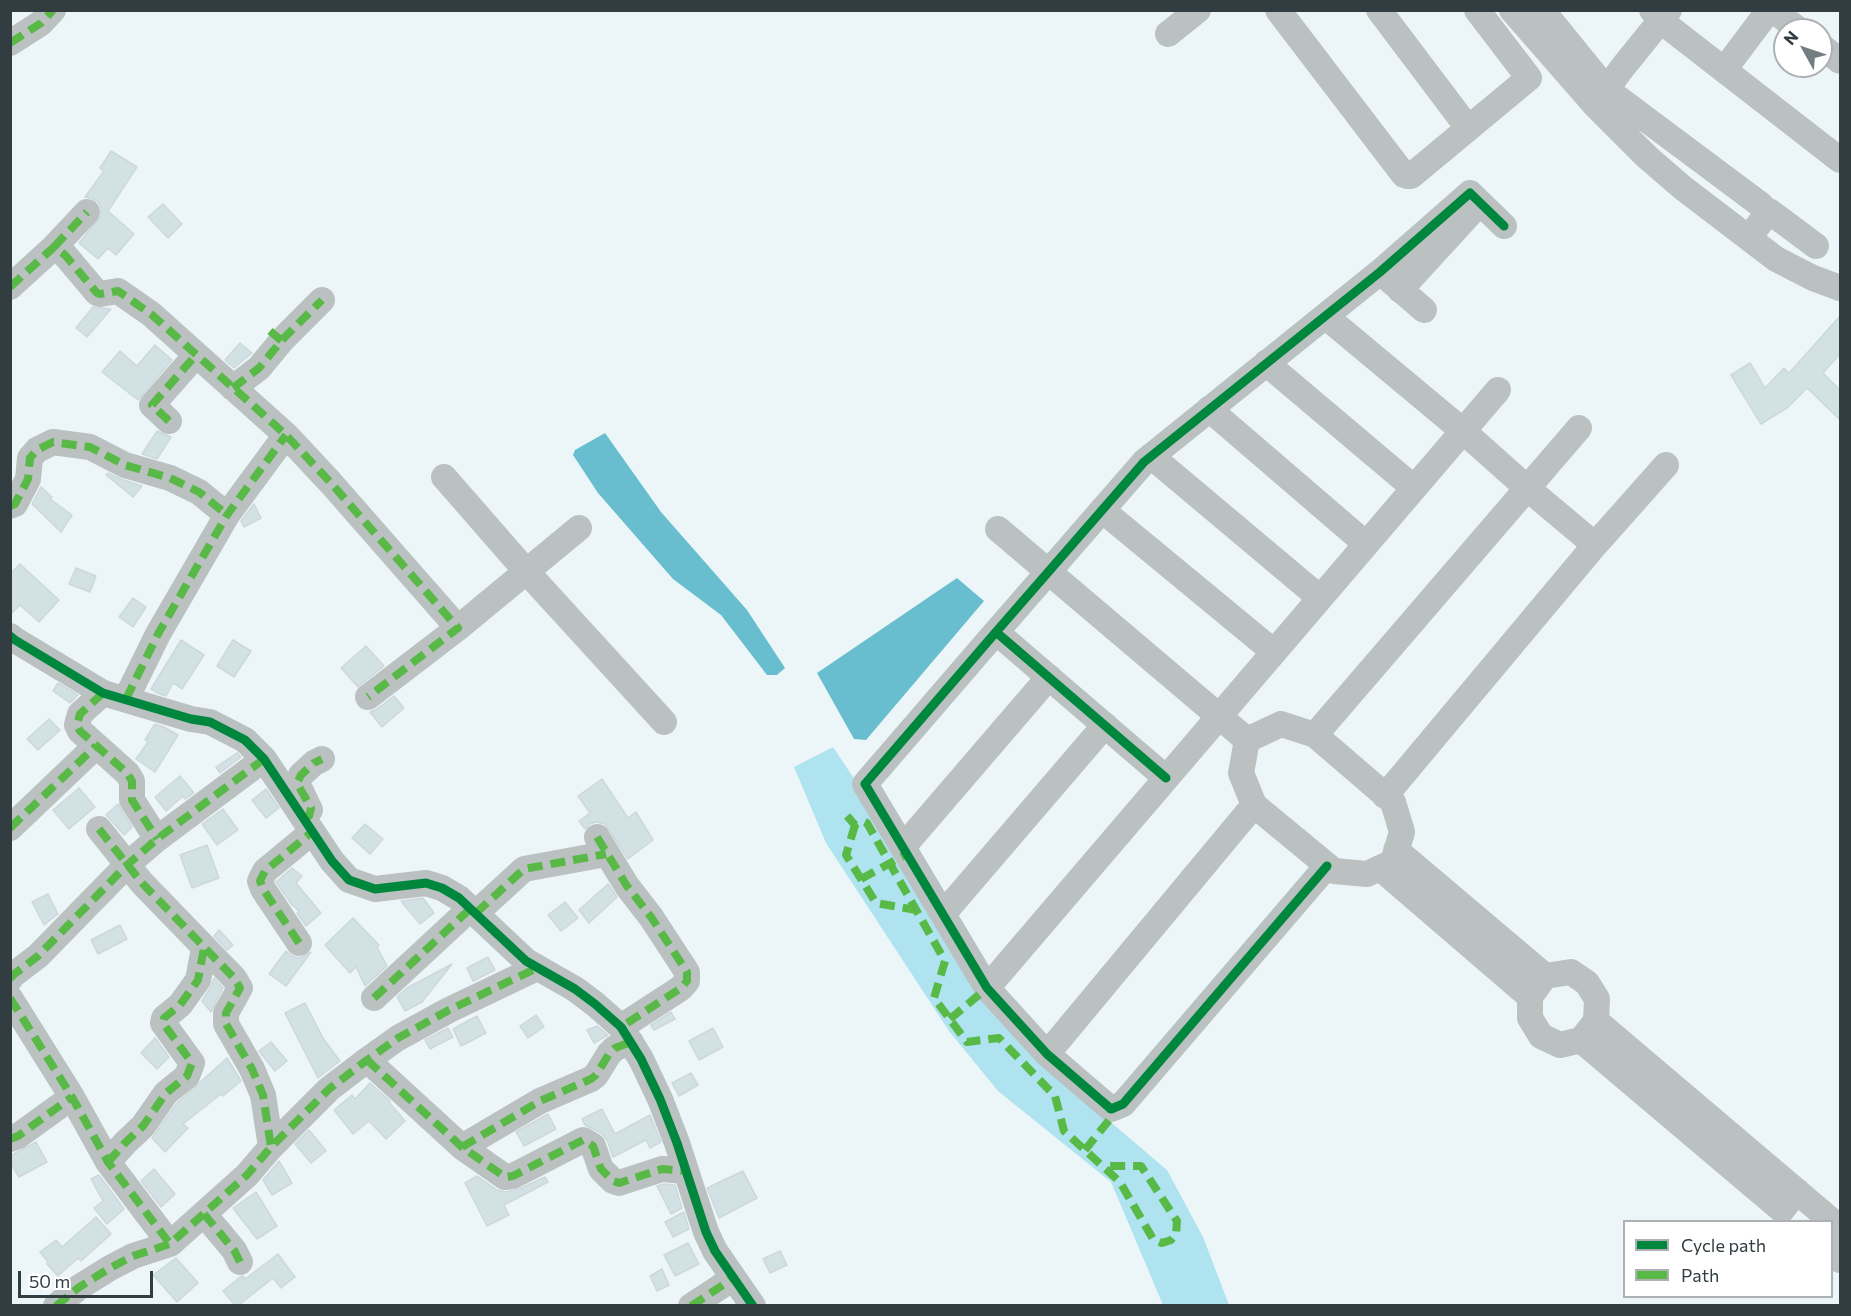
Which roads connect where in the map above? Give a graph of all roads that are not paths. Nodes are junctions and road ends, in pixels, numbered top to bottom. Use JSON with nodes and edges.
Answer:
{"nodes":[{"id":1,"x":53,"y":10,"type":"edge"},
{"id":2,"x":1198,"y":10,"type":"edge"},
{"id":3,"x":1278,"y":10,"type":"edge"},
{"id":4,"x":1379,"y":10,"type":"edge"},
{"id":5,"x":1477,"y":10,"type":"edge"},
{"id":6,"x":1512,"y":10,"type":"edge"},
{"id":7,"x":1542,"y":10,"type":"edge"},
{"id":8,"x":1768,"y":10,"type":"edge"},
{"id":9,"x":1661,"y":14,"type":"edge"},
{"id":10,"x":1168,"y":34,"type":"dead end"},
{"id":11,"x":10,"y":43,"type":"edge"},
{"id":12,"x":1724,"y":70,"type":"junction"},
{"id":13,"x":1601,"y":98,"type":"junction"},
{"id":14,"x":1468,"y":128,"type":"junction"},
{"id":15,"x":1840,"y":159,"type":"edge"},
{"id":16,"x":1480,"y":203,"type":"junction"},
{"id":17,"x":1761,"y":205,"type":"dead end"},
{"id":18,"x":87,"y":212,"type":"dead end"},
{"id":19,"x":1504,"y":226,"type":"dead end"},
{"id":20,"x":1749,"y":238,"type":"junction"},
{"id":21,"x":1816,"y":246,"type":"dead end"},
{"id":22,"x":54,"y":247,"type":"junction"},
{"id":23,"x":1380,"y":272,"type":"junction"},
{"id":24,"x":10,"y":287,"type":"edge"},
{"id":25,"x":1840,"y":288,"type":"edge"},
{"id":26,"x":1400,"y":290,"type":"junction"},
{"id":27,"x":322,"y":300,"type":"dead end"},
{"id":28,"x":1424,"y":310,"type":"dead end"},
{"id":29,"x":1325,"y":316,"type":"junction"},
{"id":30,"x":196,"y":354,"type":"junction"},
{"id":31,"x":1266,"y":363,"type":"junction"},
{"id":32,"x":233,"y":388,"type":"junction"},
{"id":33,"x":1498,"y":390,"type":"dead end"},
{"id":34,"x":1209,"y":410,"type":"junction"},
{"id":35,"x":169,"y":421,"type":"dead end"},
{"id":36,"x":1579,"y":428,"type":"dead end"},
{"id":37,"x":1463,"y":431,"type":"junction"},
{"id":38,"x":286,"y":435,"type":"junction"},
{"id":39,"x":1151,"y":456,"type":"junction"},
{"id":40,"x":1666,"y":465,"type":"dead end"},
{"id":41,"x":444,"y":477,"type":"dead end"},
{"id":42,"x":1414,"y":488,"type":"junction"},
{"id":43,"x":1527,"y":488,"type":"junction"},
{"id":44,"x":10,"y":506,"type":"edge"},
{"id":45,"x":1102,"y":510,"type":"junction"},
{"id":46,"x":227,"y":515,"type":"junction"},
{"id":47,"x":579,"y":528,"type":"dead end"},
{"id":48,"x":998,"y":529,"type":"dead end"},
{"id":49,"x":1366,"y":544,"type":"junction"},
{"id":50,"x":1595,"y":545,"type":"junction"},
{"id":51,"x":526,"y":571,"type":"junction"},
{"id":52,"x":1049,"y":571,"type":"junction"},
{"id":53,"x":1320,"y":598,"type":"junction"},
{"id":54,"x":458,"y":628,"type":"junction"},
{"id":55,"x":996,"y":632,"type":"junction"},
{"id":56,"x":10,"y":636,"type":"edge"},
{"id":57,"x":1274,"y":652,"type":"junction"},
{"id":58,"x":1049,"y":677,"type":"junction"},
{"id":59,"x":114,"y":696,"type":"junction"},
{"id":60,"x":368,"y":697,"type":"dead end"},
{"id":61,"x":1219,"y":716,"type":"junction"},
{"id":62,"x":664,"y":722,"type":"dead end"},
{"id":63,"x":1105,"y":725,"type":"junction"},
{"id":64,"x":1315,"y":735,"type":"junction"},
{"id":65,"x":1247,"y":740,"type":"junction"},
{"id":66,"x":96,"y":746,"type":"junction"},
{"id":67,"x":264,"y":759,"type":"junction"},
{"id":68,"x":322,"y":759,"type":"dead end"},
{"id":69,"x":1166,"y":778,"type":"junction"},
{"id":70,"x":1385,"y":796,"type":"junction"},
{"id":71,"x":1254,"y":805,"type":"junction"},
{"id":72,"x":308,"y":826,"type":"junction"},
{"id":73,"x":10,"y":828,"type":"edge"},
{"id":74,"x":99,"y":829,"type":"dead end"},
{"id":75,"x":157,"y":839,"type":"junction"},
{"id":76,"x":903,"y":847,"type":"junction"},
{"id":77,"x":1388,"y":859,"type":"junction"},
{"id":78,"x":127,"y":865,"type":"junction"},
{"id":79,"x":1327,"y":866,"type":"junction"},
{"id":80,"x":473,"y":911,"type":"junction"},
{"id":81,"x":943,"y":914,"type":"junction"},
{"id":82,"x":299,"y":943,"type":"dead end"},
{"id":83,"x":204,"y":948,"type":"junction"},
{"id":84,"x":537,"y":968,"type":"junction"},
{"id":85,"x":1545,"y":976,"type":"junction"},
{"id":86,"x":10,"y":979,"type":"edge"},
{"id":87,"x":987,"y":988,"type":"junction"},
{"id":88,"x":1530,"y":997,"type":"junction"},
{"id":89,"x":374,"y":998,"type":"dead end"},
{"id":90,"x":14,"y":1010,"type":"edge"},
{"id":91,"x":1588,"y":1030,"type":"junction"},
{"id":92,"x":626,"y":1035,"type":"junction"},
{"id":93,"x":1047,"y":1054,"type":"junction"},
{"id":94,"x":367,"y":1060,"type":"junction"},
{"id":95,"x":72,"y":1097,"type":"junction"},
{"id":96,"x":10,"y":1138,"type":"edge"},
{"id":97,"x":270,"y":1147,"type":"junction"},
{"id":98,"x":462,"y":1147,"type":"junction"},
{"id":99,"x":108,"y":1162,"type":"junction"},
{"id":100,"x":686,"y":1171,"type":"junction"},
{"id":101,"x":1788,"y":1207,"type":"edge"},
{"id":102,"x":204,"y":1215,"type":"junction"},
{"id":103,"x":1820,"y":1220,"type":"edge"},
{"id":104,"x":170,"y":1244,"type":"junction"},
{"id":105,"x":240,"y":1262,"type":"dead end"},
{"id":106,"x":733,"y":1277,"type":"junction"},
{"id":107,"x":56,"y":1305,"type":"edge"},
{"id":108,"x":691,"y":1305,"type":"edge"},
{"id":109,"x":753,"y":1305,"type":"edge"}],
"edges":[{"from":1,"to":11,"type":"street"},
{"from":2,"to":10,"type":"street"},
{"from":3,"to":14,"type":"street"},
{"from":4,"to":14,"type":"street"},
{"from":5,"to":14,"type":"street"},
{"from":6,"to":13,"type":"street"},
{"from":7,"to":13,"type":"street"},
{"from":8,"to":12,"type":"street"},
{"from":9,"to":12,"type":"street"},
{"from":9,"to":13,"type":"street"},
{"from":12,"to":15,"type":"street"},
{"from":13,"to":17,"type":"street"},
{"from":13,"to":20,"type":"street"},
{"from":16,"to":19,"type":"street"},
{"from":16,"to":23,"type":"street"},
{"from":16,"to":26,"type":"street"},
{"from":18,"to":22,"type":"street"},
{"from":20,"to":21,"type":"street"},
{"from":20,"to":25,"type":"street"},
{"from":22,"to":24,"type":"street"},
{"from":22,"to":30,"type":"street"},
{"from":23,"to":26,"type":"street"},
{"from":23,"to":29,"type":"street"},
{"from":26,"to":28,"type":"street"},
{"from":27,"to":32,"type":"street"},
{"from":29,"to":31,"type":"street"},
{"from":29,"to":37,"type":"street"},
{"from":30,"to":32,"type":"street"},
{"from":30,"to":35,"type":"street"},
{"from":31,"to":34,"type":"street"},
{"from":31,"to":42,"type":"street"},
{"from":32,"to":38,"type":"street"},
{"from":33,"to":37,"type":"street"},
{"from":34,"to":39,"type":"street"},
{"from":34,"to":49,"type":"street"},
{"from":36,"to":43,"type":"street"},
{"from":37,"to":42,"type":"street"},
{"from":37,"to":43,"type":"street"},
{"from":38,"to":46,"type":"street"},
{"from":38,"to":54,"type":"street"},
{"from":39,"to":45,"type":"street"},
{"from":39,"to":53,"type":"street"},
{"from":40,"to":50,"type":"street"},
{"from":41,"to":51,"type":"street"},
{"from":42,"to":49,"type":"street"},
{"from":43,"to":50,"type":"street"},
{"from":43,"to":64,"type":"street"},
{"from":44,"to":46,"type":"street"},
{"from":45,"to":52,"type":"street"},
{"from":45,"to":57,"type":"street"},
{"from":46,"to":59,"type":"street"},
{"from":47,"to":51,"type":"street"},
{"from":48,"to":52,"type":"street"},
{"from":49,"to":53,"type":"street"},
{"from":50,"to":70,"type":"street"},
{"from":51,"to":54,"type":"street"},
{"from":51,"to":62,"type":"street"},
{"from":52,"to":55,"type":"street"},
{"from":52,"to":61,"type":"street"},
{"from":53,"to":57,"type":"street"},
{"from":54,"to":60,"type":"street"},
{"from":55,"to":58,"type":"street"},
{"from":55,"to":76,"type":"street"},
{"from":56,"to":59,"type":"street"},
{"from":57,"to":61,"type":"street"},
{"from":58,"to":63,"type":"street"},
{"from":58,"to":76,"type":"street"},
{"from":59,"to":66,"type":"street"},
{"from":59,"to":67,"type":"street"},
{"from":61,"to":65,"type":"street"},
{"from":61,"to":69,"type":"street"},
{"from":63,"to":69,"type":"street"},
{"from":63,"to":81,"type":"street"},
{"from":64,"to":65,"type":"street"},
{"from":64,"to":70,"type":"street"},
{"from":65,"to":71,"type":"street"},
{"from":66,"to":73,"type":"street"},
{"from":66,"to":75,"type":"street"},
{"from":67,"to":72,"type":"street"},
{"from":67,"to":75,"type":"street"},
{"from":68,"to":72,"type":"street"},
{"from":69,"to":87,"type":"street"},
{"from":70,"to":77,"type":"street"},
{"from":71,"to":79,"type":"street"},
{"from":71,"to":93,"type":"street"},
{"from":72,"to":80,"type":"street"},
{"from":72,"to":82,"type":"street"},
{"from":74,"to":78,"type":"street"},
{"from":75,"to":78,"type":"street"},
{"from":76,"to":81,"type":"street"},
{"from":77,"to":79,"type":"street"},
{"from":77,"to":85,"type":"street"},
{"from":77,"to":88,"type":"street"},
{"from":78,"to":83,"type":"street"},
{"from":78,"to":86,"type":"street"},
{"from":79,"to":93,"type":"street"},
{"from":80,"to":84,"type":"street"},
{"from":80,"to":89,"type":"street"},
{"from":80,"to":92,"type":"street"},
{"from":81,"to":87,"type":"street"},
{"from":83,"to":97,"type":"street"},
{"from":83,"to":99,"type":"street"},
{"from":84,"to":92,"type":"street"},
{"from":84,"to":94,"type":"street"},
{"from":85,"to":88,"type":"street"},
{"from":85,"to":91,"type":"street"},
{"from":87,"to":93,"type":"street"},
{"from":88,"to":91,"type":"street"},
{"from":90,"to":95,"type":"street"},
{"from":91,"to":101,"type":"street"},
{"from":92,"to":98,"type":"street"},
{"from":92,"to":100,"type":"street"},
{"from":94,"to":97,"type":"street"},
{"from":94,"to":98,"type":"street"},
{"from":95,"to":96,"type":"street"},
{"from":95,"to":99,"type":"street"},
{"from":97,"to":102,"type":"street"},
{"from":98,"to":100,"type":"street"},
{"from":99,"to":104,"type":"street"},
{"from":100,"to":106,"type":"street"},
{"from":101,"to":103,"type":"street"},
{"from":102,"to":104,"type":"street"},
{"from":102,"to":105,"type":"street"},
{"from":104,"to":107,"type":"street"},
{"from":106,"to":108,"type":"street"},
{"from":106,"to":109,"type":"street"}]}
